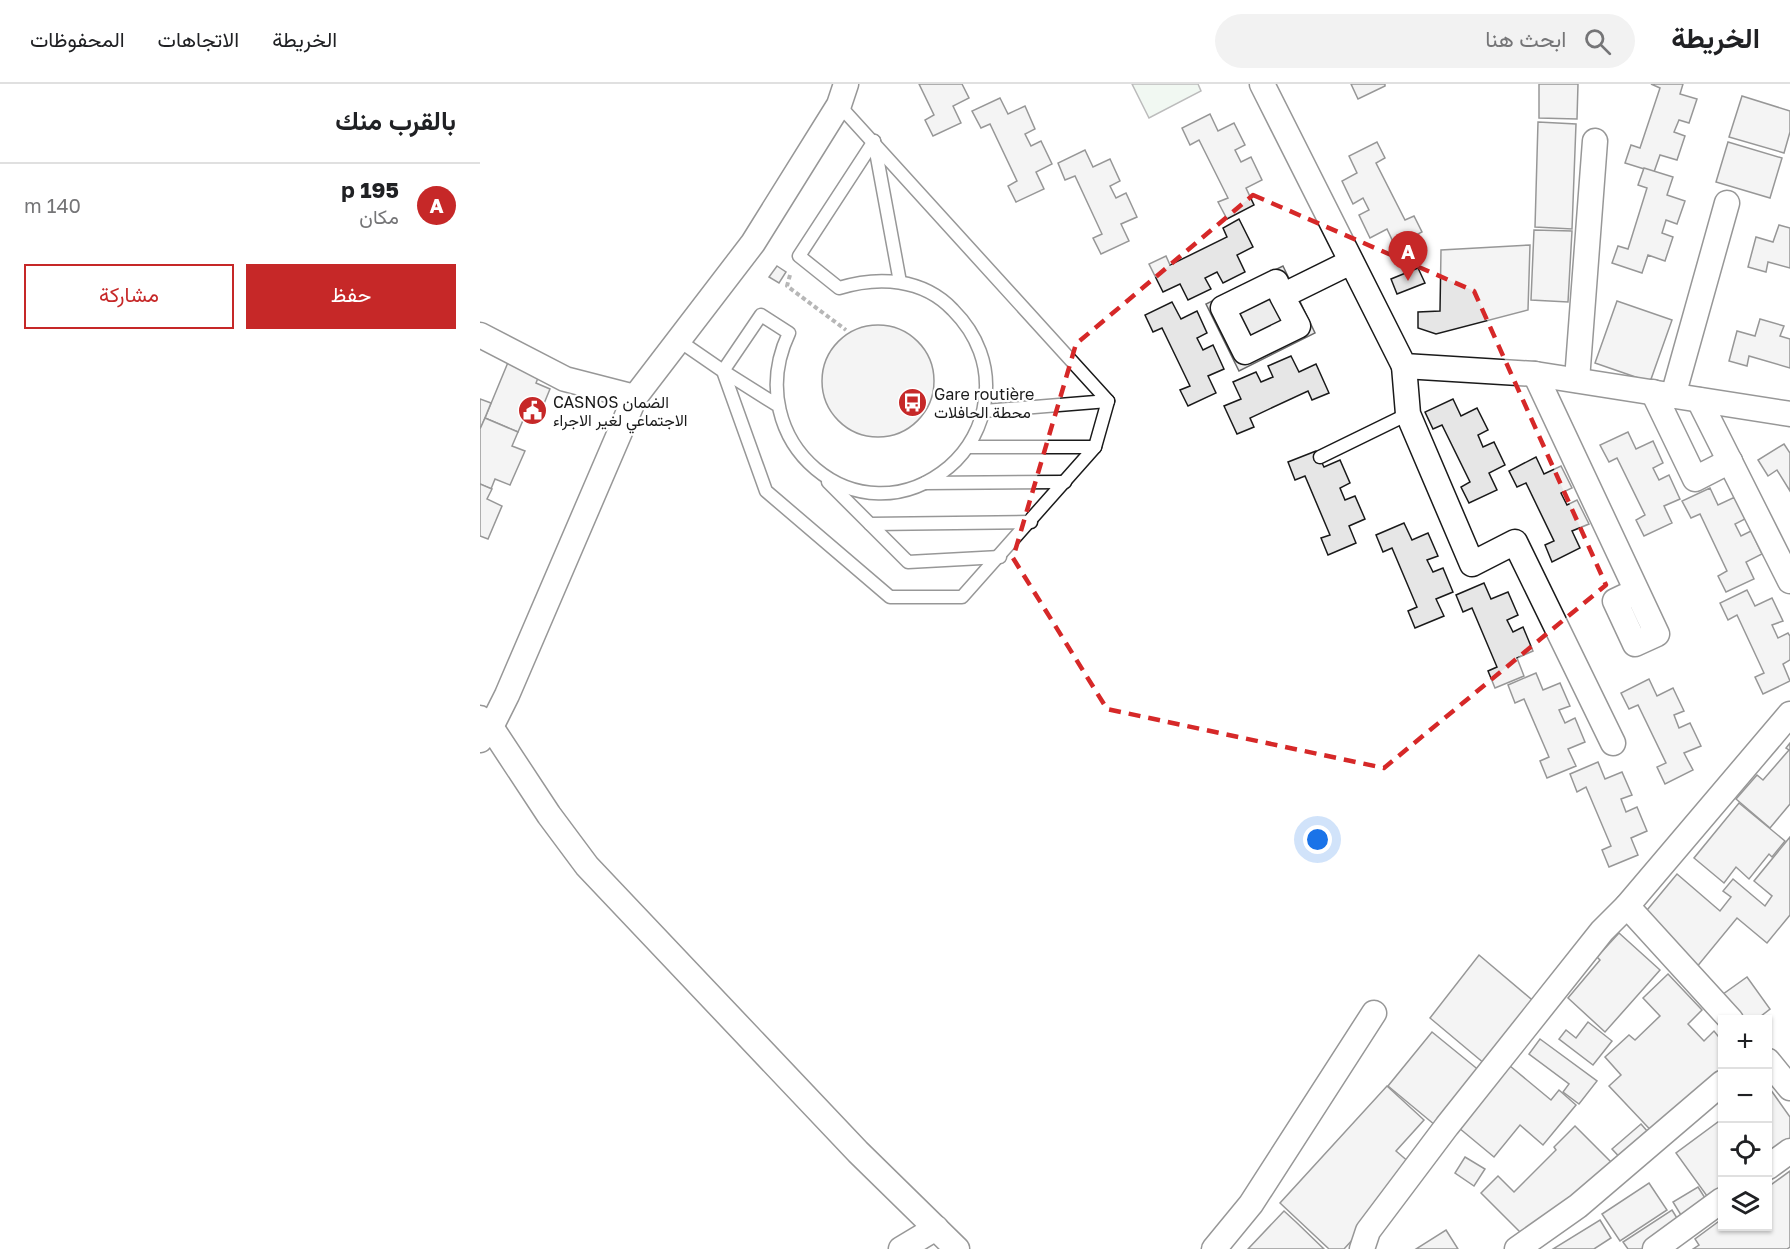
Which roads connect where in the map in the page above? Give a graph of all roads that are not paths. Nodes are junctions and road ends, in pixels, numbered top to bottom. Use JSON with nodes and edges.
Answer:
{"nodes":[{"id":1,"x":1262,"y":84,"type":"edge"},
{"id":2,"x":843,"y":95,"type":"edge"},
{"id":3,"x":874,"y":141,"type":"junction"},
{"id":4,"x":1595,"y":141,"type":"dead end"},
{"id":5,"x":1727,"y":203,"type":"dead end"},
{"id":6,"x":1351,"y":262,"type":"junction"},
{"id":7,"x":900,"y":282,"type":"junction"},
{"id":8,"x":1282,"y":296,"type":"dead end"},
{"id":9,"x":480,"y":335,"type":"edge"},
{"id":10,"x":678,"y":340,"type":"junction"},
{"id":11,"x":1404,"y":366,"type":"junction"},
{"id":12,"x":723,"y":372,"type":"junction"},
{"id":13,"x":1535,"y":374,"type":"junction"},
{"id":14,"x":1577,"y":380,"type":"junction"},
{"id":15,"x":1663,"y":394,"type":"junction"},
{"id":16,"x":635,"y":397,"type":"junction"},
{"id":17,"x":1699,"y":400,"type":"junction"},
{"id":18,"x":1108,"y":401,"type":"junction"},
{"id":19,"x":777,"y":405,"type":"junction"},
{"id":20,"x":984,"y":411,"type":"junction"},
{"id":21,"x":1408,"y":414,"type":"junction"},
{"id":22,"x":1790,"y":414,"type":"edge"},
{"id":23,"x":968,"y":447,"type":"junction"},
{"id":24,"x":1095,"y":447,"type":"junction"},
{"id":25,"x":1320,"y":457,"type":"dead end"},
{"id":26,"x":1730,"y":461,"type":"junction"},
{"id":27,"x":815,"y":469,"type":"junction"},
{"id":28,"x":1065,"y":482,"type":"junction"},
{"id":29,"x":924,"y":483,"type":"junction"},
{"id":30,"x":1031,"y":522,"type":"junction"},
{"id":31,"x":870,"y":524,"type":"junction"},
{"id":32,"x":1000,"y":558,"type":"junction"},
{"id":33,"x":1790,"y":581,"type":"edge"},
{"id":34,"x":1636,"y":591,"type":"dead end"},
{"id":35,"x":1790,"y":714,"type":"edge"},
{"id":36,"x":484,"y":728,"type":"edge"},
{"id":37,"x":1613,"y":743,"type":"dead end"},
{"id":38,"x":1627,"y":906,"type":"junction"},
{"id":39,"x":1374,"y":1013,"type":"dead end"},
{"id":40,"x":1726,"y":1015,"type":"edge"},
{"id":41,"x":1772,"y":1067,"type":"edge"},
{"id":42,"x":1718,"y":1086,"type":"edge"},
{"id":43,"x":1790,"y":1088,"type":"edge"},
{"id":44,"x":1790,"y":1151,"type":"edge"},
{"id":45,"x":1772,"y":1164,"type":"edge"},
{"id":46,"x":1718,"y":1203,"type":"edge"},
{"id":47,"x":936,"y":1228,"type":"junction"},
{"id":48,"x":902,"y":1249,"type":"edge"},
{"id":49,"x":957,"y":1249,"type":"edge"},
{"id":50,"x":1214,"y":1249,"type":"edge"},
{"id":51,"x":1362,"y":1249,"type":"edge"},
{"id":52,"x":1517,"y":1249,"type":"edge"},
{"id":53,"x":1655,"y":1249,"type":"edge"}],
"edges":[{"from":1,"to":6,"type":"street"},
{"from":2,"to":3,"type":"lane"},
{"from":2,"to":10,"type":"street"},
{"from":3,"to":7,"type":"lane"},
{"from":3,"to":7,"type":"lane"},
{"from":3,"to":18,"type":"lane"},
{"from":4,"to":14,"type":"street"},
{"from":5,"to":15,"type":"street"},
{"from":6,"to":8,"type":"street"},
{"from":6,"to":11,"type":"street"},
{"from":7,"to":20,"type":"lane"},
{"from":9,"to":16,"type":"street"},
{"from":10,"to":12,"type":"lane"},
{"from":10,"to":16,"type":"street"},
{"from":11,"to":13,"type":"street"},
{"from":11,"to":21,"type":"street"},
{"from":12,"to":19,"type":"lane"},
{"from":12,"to":19,"type":"lane"},
{"from":12,"to":32,"type":"lane"},
{"from":13,"to":14,"type":"street"},
{"from":13,"to":34,"type":"street"},
{"from":14,"to":15,"type":"street"},
{"from":15,"to":17,"type":"street"},
{"from":15,"to":26,"type":"street"},
{"from":16,"to":36,"type":"street"},
{"from":17,"to":22,"type":"street"},
{"from":17,"to":26,"type":"street"},
{"from":18,"to":20,"type":"lane"},
{"from":18,"to":24,"type":"lane"},
{"from":19,"to":27,"type":"lane"},
{"from":20,"to":23,"type":"lane"},
{"from":21,"to":25,"type":"lane"},
{"from":21,"to":37,"type":"street"},
{"from":23,"to":24,"type":"lane"},
{"from":23,"to":29,"type":"lane"},
{"from":24,"to":28,"type":"lane"},
{"from":26,"to":33,"type":"street"},
{"from":27,"to":29,"type":"lane"},
{"from":27,"to":31,"type":"lane"},
{"from":28,"to":29,"type":"lane"},
{"from":28,"to":30,"type":"lane"},
{"from":30,"to":31,"type":"lane"},
{"from":30,"to":32,"type":"lane"},
{"from":31,"to":32,"type":"lane"},
{"from":35,"to":38,"type":"street"},
{"from":36,"to":47,"type":"street"},
{"from":38,"to":40,"type":"street"},
{"from":38,"to":51,"type":"street"},
{"from":39,"to":50,"type":"street"},
{"from":41,"to":43,"type":"street"},
{"from":42,"to":52,"type":"street"},
{"from":44,"to":45,"type":"street"},
{"from":46,"to":53,"type":"street"},
{"from":47,"to":48,"type":"street"},
{"from":47,"to":49,"type":"street"}]}
